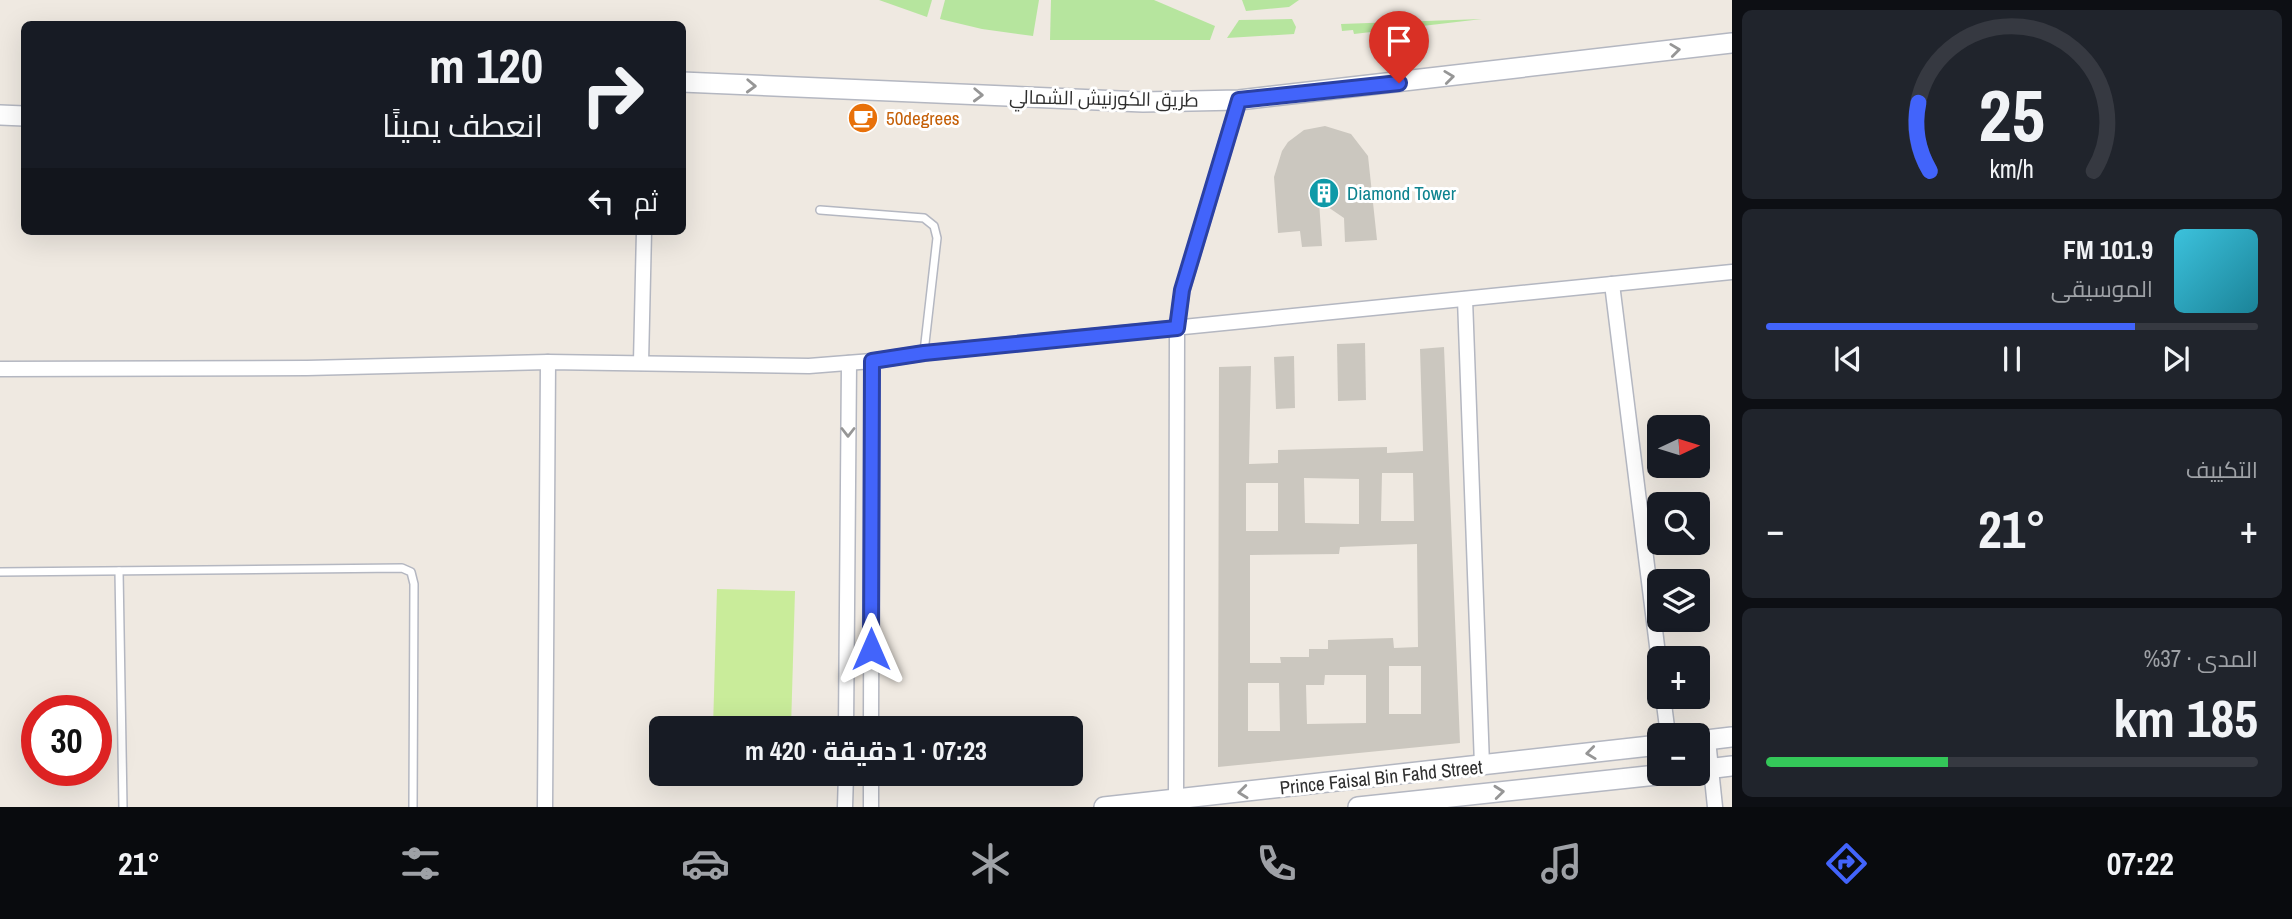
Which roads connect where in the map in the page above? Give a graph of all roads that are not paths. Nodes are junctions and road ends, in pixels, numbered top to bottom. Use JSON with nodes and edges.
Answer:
{"nodes":[{"id":1,"x":1732,"y":43,"type":"edge"},
{"id":2,"x":686,"y":82,"type":"edge"},
{"id":3,"x":1239,"y":100,"type":"junction"},
{"id":4,"x":0,"y":115,"type":"edge"},
{"id":5,"x":21,"y":116,"type":"edge"},
{"id":6,"x":820,"y":210,"type":"dead end"},
{"id":7,"x":644,"y":235,"type":"edge"},
{"id":8,"x":1732,"y":272,"type":"edge"},
{"id":9,"x":1612,"y":284,"type":"junction"},
{"id":10,"x":1465,"y":299,"type":"junction"},
{"id":11,"x":1177,"y":328,"type":"junction"},
{"id":12,"x":924,"y":353,"type":"junction"},
{"id":13,"x":872,"y":361,"type":"junction"},
{"id":14,"x":548,"y":362,"type":"junction"},
{"id":15,"x":640,"y":363,"type":"junction"},
{"id":16,"x":849,"y":363,"type":"junction"},
{"id":17,"x":0,"y":369,"type":"edge"},
{"id":18,"x":119,"y":570,"type":"junction"},
{"id":19,"x":0,"y":572,"type":"edge"},
{"id":20,"x":1657,"y":646,"type":"edge"},
{"id":21,"x":846,"y":716,"type":"edge"},
{"id":22,"x":871,"y":716,"type":"edge"},
{"id":23,"x":1732,"y":737,"type":"edge"},
{"id":24,"x":1710,"y":739,"type":"edge"},
{"id":25,"x":1647,"y":746,"type":"edge"},
{"id":26,"x":1482,"y":765,"type":"junction"},
{"id":27,"x":1732,"y":766,"type":"edge"},
{"id":28,"x":1710,"y":768,"type":"edge"},
{"id":29,"x":1647,"y":776,"type":"edge"},
{"id":30,"x":846,"y":786,"type":"edge"},
{"id":31,"x":871,"y":786,"type":"edge"},
{"id":32,"x":1709,"y":786,"type":"edge"},
{"id":33,"x":1176,"y":800,"type":"junction"},
{"id":34,"x":123,"y":807,"type":"edge"},
{"id":35,"x":413,"y":807,"type":"edge"},
{"id":36,"x":545,"y":807,"type":"edge"},
{"id":37,"x":845,"y":807,"type":"edge"},
{"id":38,"x":871,"y":807,"type":"edge"},
{"id":39,"x":1104,"y":807,"type":"edge"},
{"id":40,"x":1358,"y":807,"type":"edge"},
{"id":41,"x":1716,"y":807,"type":"edge"}],
"edges":[{"from":3,"to":1,"type":"main road","name":"طريق الكورنيش الشمالي","one_way":true},
{"from":2,"to":3,"type":"main road","name":"طريق الكورنيش الشمالي","one_way":true},
{"from":3,"to":11,"type":"street"},
{"from":4,"to":5,"type":"main road"},
{"from":6,"to":12,"type":"lane"},
{"from":7,"to":15,"type":"street"},
{"from":8,"to":9,"type":"street"},
{"from":9,"to":10,"type":"street"},
{"from":9,"to":20,"type":"street"},
{"from":10,"to":11,"type":"street"},
{"from":10,"to":26,"type":"street"},
{"from":11,"to":12,"type":"street"},
{"from":11,"to":33,"type":"street"},
{"from":12,"to":13,"type":"street"},
{"from":13,"to":16,"type":"street"},
{"from":13,"to":22,"type":"street"},
{"from":14,"to":15,"type":"street"},
{"from":14,"to":17,"type":"street"},
{"from":14,"to":36,"type":"street"},
{"from":15,"to":16,"type":"street"},
{"from":16,"to":21,"type":"street","one_way":true},
{"from":18,"to":19,"type":"lane"},
{"from":18,"to":34,"type":"lane"},
{"from":18,"to":35,"type":"lane"},
{"from":23,"to":24,"type":"main road"},
{"from":25,"to":26,"type":"main road","name":"Prince Faisal Bin Fahd Street","one_way":true},
{"from":26,"to":33,"type":"main road","name":"Prince Faisal Bin Fahd Street","one_way":true},
{"from":27,"to":28,"type":"main road"},
{"from":40,"to":29,"type":"main road","name":"Prince Faisal Bin Fahd Street","one_way":true},
{"from":30,"to":37,"type":"street"},
{"from":31,"to":38,"type":"street"},
{"from":32,"to":41,"type":"street"},
{"from":33,"to":39,"type":"main road","name":"Prince Faisal Bin Fahd Street"}]}
